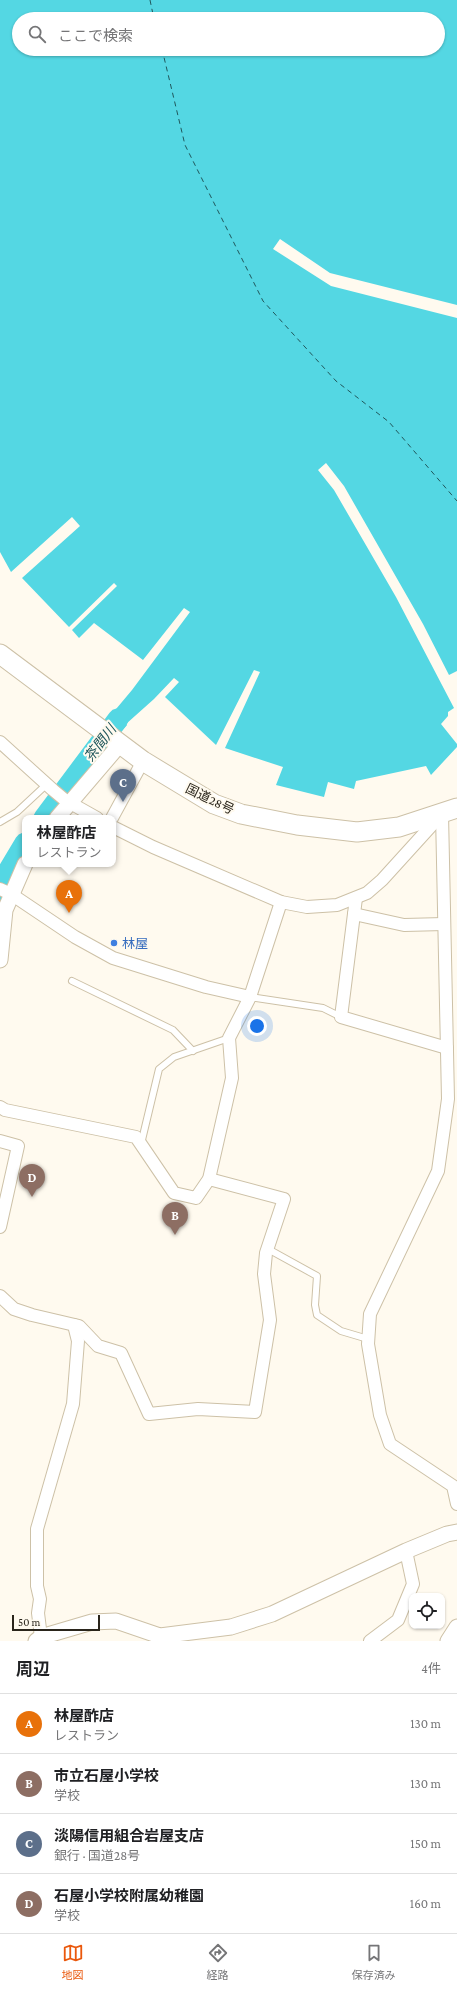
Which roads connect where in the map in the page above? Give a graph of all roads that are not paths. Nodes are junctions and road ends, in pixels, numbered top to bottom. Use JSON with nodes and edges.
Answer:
{"nodes":[{"id":1,"x":0,"y":654,"type":"edge"},
{"id":2,"x":118,"y":741,"type":"junction"},
{"id":3,"x":0,"y":742,"type":"edge"},
{"id":4,"x":143,"y":761,"type":"junction"},
{"id":5,"x":50,"y":788,"type":"junction"},
{"id":6,"x":67,"y":801,"type":"junction"},
{"id":7,"x":449,"y":811,"type":"edge"},
{"id":8,"x":59,"y":815,"type":"edge"},
{"id":9,"x":92,"y":815,"type":"edge"},
{"id":10,"x":114,"y":815,"type":"edge"},
{"id":11,"x":0,"y":822,"type":"edge"},
{"id":12,"x":116,"y":828,"type":"edge"},
{"id":13,"x":23,"y":867,"type":"edge"},
{"id":14,"x":6,"y":892,"type":"edge"},
{"id":15,"x":356,"y":898,"type":"junction"},
{"id":16,"x":282,"y":902,"type":"junction"},
{"id":17,"x":354,"y":914,"type":"junction"},
{"id":18,"x":444,"y":924,"type":"junction"},
{"id":19,"x":0,"y":960,"type":"edge"},
{"id":20,"x":72,"y":981,"type":"dead end"},
{"id":21,"x":250,"y":997,"type":"junction"},
{"id":22,"x":341,"y":1017,"type":"junction"},
{"id":23,"x":229,"y":1038,"type":"junction"},
{"id":24,"x":447,"y":1048,"type":"junction"},
{"id":25,"x":193,"y":1051,"type":"junction"},
{"id":26,"x":452,"y":1102,"type":"edge"},
{"id":27,"x":0,"y":1107,"type":"edge"},
{"id":28,"x":0,"y":1141,"type":"edge"},
{"id":29,"x":141,"y":1145,"type":"junction"},
{"id":30,"x":209,"y":1179,"type":"junction"},
{"id":31,"x":0,"y":1227,"type":"edge"},
{"id":32,"x":268,"y":1249,"type":"junction"},
{"id":33,"x":0,"y":1296,"type":"edge"},
{"id":34,"x":74,"y":1325,"type":"junction"},
{"id":35,"x":368,"y":1339,"type":"junction"},
{"id":36,"x":457,"y":1504,"type":"edge"},
{"id":37,"x":457,"y":1532,"type":"edge"},
{"id":38,"x":406,"y":1551,"type":"junction"},
{"id":39,"x":457,"y":1627,"type":"edge"},
{"id":40,"x":39,"y":1639,"type":"edge"},
{"id":41,"x":370,"y":1641,"type":"edge"},
{"id":42,"x":448,"y":1641,"type":"edge"}],
"edges":[{"from":1,"to":2,"type":"highway","name":"国道28号"},
{"from":2,"to":4,"type":"highway","name":"国道28号"},
{"from":2,"to":6,"type":"street"},
{"from":3,"to":5,"type":"street"},
{"from":4,"to":7,"type":"highway","name":"国道28号"},
{"from":4,"to":10,"type":"street"},
{"from":5,"to":6,"type":"street"},
{"from":5,"to":11,"type":"lane"},
{"from":6,"to":8,"type":"street"},
{"from":6,"to":9,"type":"street"},
{"from":7,"to":15,"type":"street"},
{"from":7,"to":18,"type":"street"},
{"from":12,"to":16,"type":"street"},
{"from":13,"to":14,"type":"street"},
{"from":14,"to":19,"type":"street"},
{"from":14,"to":21,"type":"street"},
{"from":15,"to":16,"type":"street"},
{"from":15,"to":17,"type":"street"},
{"from":16,"to":21,"type":"street"},
{"from":17,"to":18,"type":"street"},
{"from":17,"to":22,"type":"street"},
{"from":18,"to":24,"type":"street"},
{"from":20,"to":25,"type":"lane"},
{"from":21,"to":22,"type":"lane"},
{"from":21,"to":23,"type":"street"},
{"from":22,"to":24,"type":"street"},
{"from":23,"to":25,"type":"lane"},
{"from":23,"to":30,"type":"street"},
{"from":24,"to":26,"type":"street"},
{"from":25,"to":29,"type":"lane"},
{"from":26,"to":35,"type":"street"},
{"from":27,"to":29,"type":"street"},
{"from":28,"to":31,"type":"street"},
{"from":29,"to":30,"type":"street"},
{"from":30,"to":32,"type":"street"},
{"from":32,"to":34,"type":"street"},
{"from":32,"to":35,"type":"lane"},
{"from":33,"to":34,"type":"street"},
{"from":34,"to":40,"type":"street"},
{"from":35,"to":36,"type":"street"},
{"from":37,"to":38,"type":"street"},
{"from":38,"to":40,"type":"street"},
{"from":38,"to":41,"type":"street"},
{"from":39,"to":42,"type":"street"}]}
